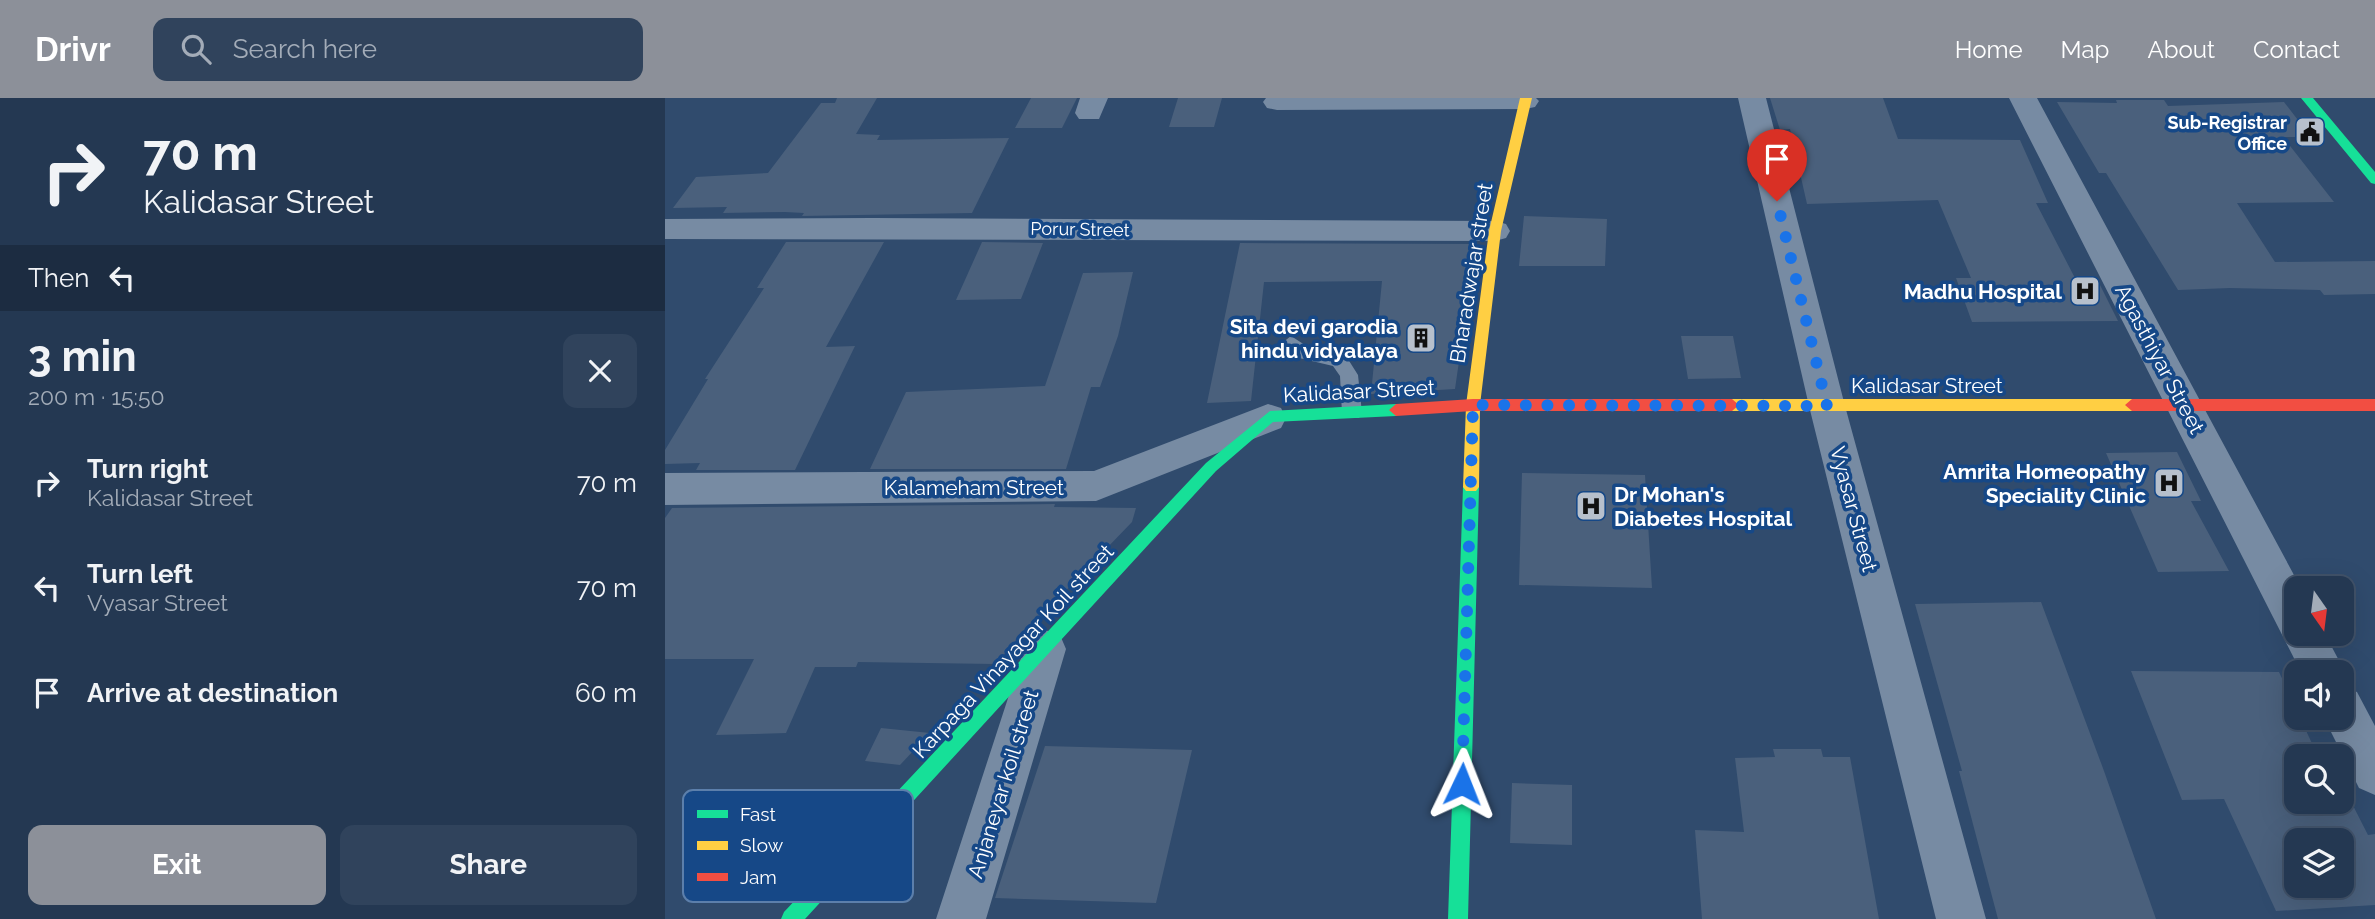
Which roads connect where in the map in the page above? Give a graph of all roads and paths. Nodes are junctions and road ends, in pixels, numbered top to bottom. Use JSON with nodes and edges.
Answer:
{"nodes":[{"id":1,"x":1752,"y":98,"type":"edge"},
{"id":2,"x":2023,"y":98,"type":"edge"},
{"id":3,"x":2307,"y":98,"type":"edge"},
{"id":4,"x":1526,"y":99,"type":"edge"},
{"id":5,"x":1277,"y":102,"type":"dead end"},
{"id":6,"x":2375,"y":180,"type":"edge"},
{"id":7,"x":665,"y":229,"type":"edge"},
{"id":8,"x":1495,"y":231,"type":"junction"},
{"id":9,"x":1291,"y":343,"type":"dead end"},
{"id":10,"x":1473,"y":405,"type":"junction"},
{"id":11,"x":2184,"y":405,"type":"junction"},
{"id":12,"x":2375,"y":405,"type":"edge"},
{"id":13,"x":1827,"y":406,"type":"junction"},
{"id":14,"x":1352,"y":413,"type":"junction"},
{"id":15,"x":1270,"y":417,"type":"junction"},
{"id":16,"x":665,"y":489,"type":"edge"},
{"id":17,"x":2284,"y":597,"type":"edge"},
{"id":18,"x":1045,"y":649,"type":"junction"},
{"id":19,"x":2353,"y":730,"type":"edge"},
{"id":20,"x":2375,"y":772,"type":"edge"},
{"id":21,"x":912,"y":790,"type":"edge"},
{"id":22,"x":807,"y":902,"type":"edge"},
{"id":23,"x":791,"y":919,"type":"edge"},
{"id":24,"x":961,"y":919,"type":"edge"},
{"id":25,"x":1458,"y":919,"type":"edge"},
{"id":26,"x":1961,"y":919,"type":"edge"}],
"edges":[{"from":1,"to":13,"type":"street","name":"Vyasar Street"},
{"from":2,"to":11,"type":"street","name":"Agasthiyar Street"},
{"from":3,"to":6,"type":"street"},
{"from":4,"to":5,"type":"street"},
{"from":4,"to":8,"type":"street","name":"Bharadwajar street"},
{"from":7,"to":8,"type":"street","name":"Porur Street"},
{"from":8,"to":10,"type":"street","name":"Bharadwajar street"},
{"from":9,"to":14,"type":"lane"},
{"from":10,"to":13,"type":"street","name":"Kalidasar Street"},
{"from":10,"to":14,"type":"street","name":"Kalidasar Street"},
{"from":10,"to":25,"type":"street","name":"Bharadwajar street"},
{"from":11,"to":12,"type":"street","name":"Kalidasar Street"},
{"from":11,"to":13,"type":"street","name":"Kalidasar Street"},
{"from":11,"to":17,"type":"street","name":"Agasthiyar Street"},
{"from":13,"to":26,"type":"street","name":"Vyasar Street"},
{"from":14,"to":15,"type":"street","name":"Kalidasar Street"},
{"from":15,"to":16,"type":"street","name":"Kalameham Street"},
{"from":15,"to":18,"type":"street","name":"Karpaga Vinayagar Koil street"},
{"from":18,"to":21,"type":"street","name":"Karpaga Vinayagar Koil street"},
{"from":18,"to":24,"type":"street","name":"Anjaneyar koil street"},
{"from":19,"to":20,"type":"street"},
{"from":22,"to":23,"type":"street","name":"Karpaga Vinayagar Koil street"}]}
